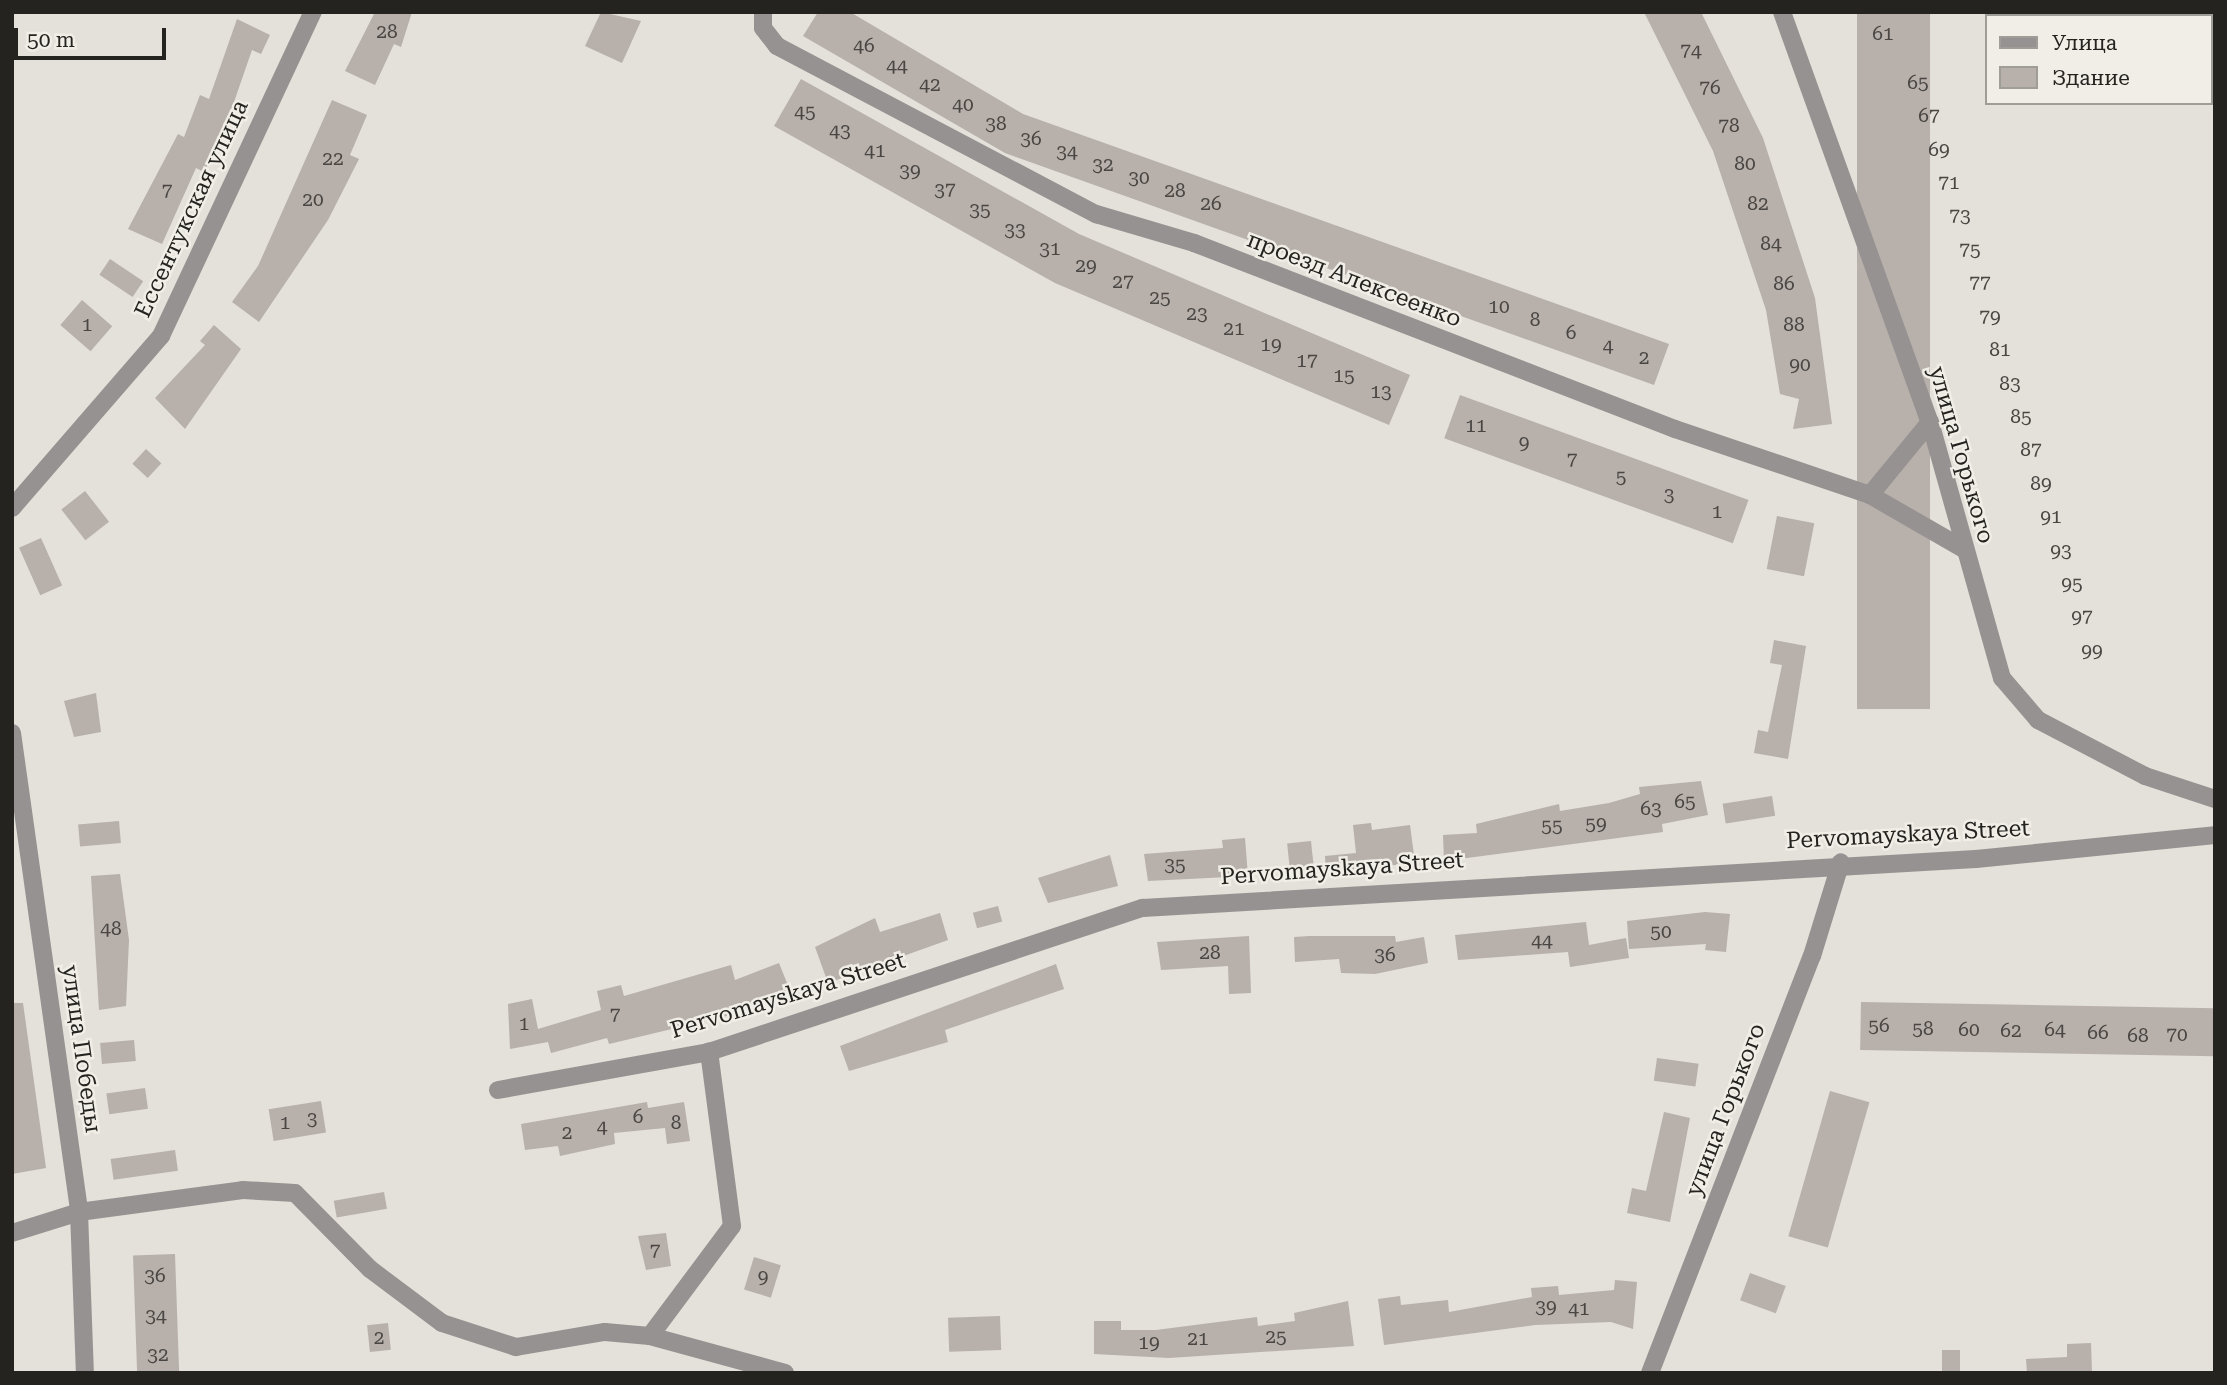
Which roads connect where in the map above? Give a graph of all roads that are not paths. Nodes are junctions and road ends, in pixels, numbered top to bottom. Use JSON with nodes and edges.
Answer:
{"nodes":[{"id":1,"x":313,"y":12,"type":"edge"},
{"id":2,"x":763,"y":12,"type":"edge"},
{"id":3,"x":1783,"y":12,"type":"edge"},
{"id":4,"x":1930,"y":422,"type":"junction"},
{"id":5,"x":1870,"y":495,"type":"junction"},
{"id":6,"x":12,"y":508,"type":"edge"},
{"id":7,"x":1962,"y":548,"type":"junction"},
{"id":8,"x":12,"y":733,"type":"edge"},
{"id":9,"x":2215,"y":799,"type":"edge"},
{"id":10,"x":2215,"y":835,"type":"edge"},
{"id":11,"x":1842,"y":862,"type":"junction"},
{"id":12,"x":709,"y":1052,"type":"junction"},
{"id":13,"x":498,"y":1090,"type":"dead end"},
{"id":14,"x":79,"y":1212,"type":"junction"},
{"id":15,"x":12,"y":1233,"type":"edge"},
{"id":16,"x":650,"y":1336,"type":"junction"},
{"id":17,"x":85,"y":1373,"type":"edge"},
{"id":18,"x":785,"y":1373,"type":"edge"},
{"id":19,"x":1650,"y":1373,"type":"edge"}],
"edges":[{"from":1,"to":6,"type":"street","name":"Ессентукская улица"},
{"from":2,"to":5,"type":"street","name":"проезд Алексеенко"},
{"from":3,"to":4,"type":"street","name":"улица Горького"},
{"from":4,"to":5,"type":"street"},
{"from":4,"to":7,"type":"street","name":"улица Горького"},
{"from":5,"to":7,"type":"street","name":"проезд Алексеенко"},
{"from":7,"to":9,"type":"street","name":"улица Горького"},
{"from":8,"to":14,"type":"street","name":"улица Победы"},
{"from":10,"to":11,"type":"street","name":"Pervomayskaya Street"},
{"from":11,"to":12,"type":"street","name":"Pervomayskaya Street"},
{"from":11,"to":19,"type":"street","name":"улица Горького"},
{"from":12,"to":13,"type":"street","name":"Pervomayskaya Street"},
{"from":12,"to":16,"type":"street"},
{"from":14,"to":15,"type":"street"},
{"from":14,"to":16,"type":"street"},
{"from":14,"to":17,"type":"street","name":"улица Победы"},
{"from":16,"to":18,"type":"street"}]}
